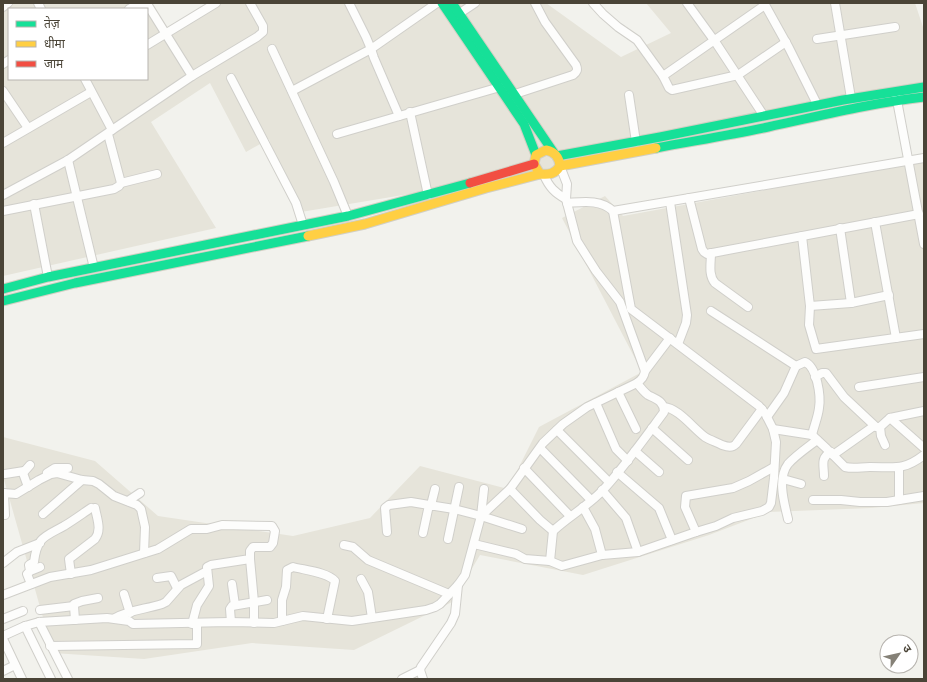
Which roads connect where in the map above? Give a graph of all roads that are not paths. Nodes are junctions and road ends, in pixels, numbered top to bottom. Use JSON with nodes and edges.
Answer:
{"nodes":[{"id":1,"x":8,"y":3,"type":"edge"},
{"id":2,"x":216,"y":3,"type":"edge"},
{"id":3,"x":349,"y":3,"type":"edge"},
{"id":4,"x":437,"y":3,"type":"edge"},
{"id":5,"x":442,"y":3,"type":"edge"},
{"id":6,"x":452,"y":3,"type":"edge"},
{"id":7,"x":475,"y":3,"type":"edge"},
{"id":8,"x":535,"y":3,"type":"edge"},
{"id":9,"x":593,"y":3,"type":"edge"},
{"id":10,"x":835,"y":3,"type":"edge"},
{"id":11,"x":253,"y":4,"type":"edge"},
{"id":12,"x":689,"y":4,"type":"edge"},
{"id":13,"x":764,"y":4,"type":"edge"},
{"id":14,"x":3,"y":7,"type":"edge"},
{"id":15,"x":131,"y":8,"type":"edge"},
{"id":16,"x":460,"y":13,"type":"junction"},
{"id":17,"x":895,"y":27,"type":"dead end"},
{"id":18,"x":165,"y":34,"type":"junction"},
{"id":19,"x":841,"y":35,"type":"junction"},
{"id":20,"x":817,"y":39,"type":"dead end"},
{"id":21,"x":714,"y":40,"type":"junction"},
{"id":22,"x":786,"y":42,"type":"junction"},
{"id":23,"x":148,"y":44,"type":"edge"},
{"id":24,"x":272,"y":49,"type":"dead end"},
{"id":25,"x":371,"y":49,"type":"junction"},
{"id":26,"x":738,"y":75,"type":"junction"},
{"id":27,"x":192,"y":76,"type":"junction"},
{"id":28,"x":662,"y":76,"type":"junction"},
{"id":29,"x":230,"y":78,"type":"dead end"},
{"id":30,"x":87,"y":80,"type":"edge"},
{"id":31,"x":500,"y":87,"type":"junction"},
{"id":32,"x":924,"y":87,"type":"edge"},
{"id":33,"x":895,"y":90,"type":"junction"},
{"id":34,"x":3,"y":91,"type":"edge"},
{"id":35,"x":91,"y":92,"type":"junction"},
{"id":36,"x":292,"y":92,"type":"junction"},
{"id":37,"x":515,"y":94,"type":"junction"},
{"id":38,"x":629,"y":94,"type":"dead end"},
{"id":39,"x":924,"y":97,"type":"edge"},
{"id":40,"x":850,"y":98,"type":"junction"},
{"id":41,"x":896,"y":100,"type":"junction"},
{"id":42,"x":817,"y":104,"type":"junction"},
{"id":43,"x":410,"y":112,"type":"junction"},
{"id":44,"x":399,"y":116,"type":"junction"},
{"id":45,"x":764,"y":116,"type":"junction"},
{"id":46,"x":28,"y":128,"type":"junction"},
{"id":47,"x":110,"y":132,"type":"junction"},
{"id":48,"x":337,"y":134,"type":"dead end"},
{"id":49,"x":636,"y":142,"type":"junction"},
{"id":50,"x":3,"y":143,"type":"edge"},
{"id":51,"x":556,"y":154,"type":"junction"},
{"id":52,"x":924,"y":158,"type":"edge"},
{"id":53,"x":68,"y":160,"type":"junction"},
{"id":54,"x":535,"y":160,"type":"junction"},
{"id":55,"x":908,"y":161,"type":"junction"},
{"id":56,"x":560,"y":166,"type":"junction"},
{"id":57,"x":157,"y":174,"type":"dead end"},
{"id":58,"x":542,"y":175,"type":"junction"},
{"id":59,"x":121,"y":183,"type":"junction"},
{"id":60,"x":3,"y":195,"type":"edge"},
{"id":61,"x":428,"y":195,"type":"junction"},
{"id":62,"x":76,"y":196,"type":"junction"},
{"id":63,"x":678,"y":200,"type":"junction"},
{"id":64,"x":567,"y":201,"type":"junction"},
{"id":65,"x":34,"y":204,"type":"junction"},
{"id":66,"x":3,"y":211,"type":"edge"},
{"id":67,"x":613,"y":211,"type":"junction"},
{"id":68,"x":919,"y":214,"type":"junction"},
{"id":69,"x":348,"y":216,"type":"junction"},
{"id":70,"x":875,"y":222,"type":"junction"},
{"id":71,"x":304,"y":225,"type":"junction"},
{"id":72,"x":840,"y":228,"type":"junction"},
{"id":73,"x":802,"y":236,"type":"junction"},
{"id":74,"x":924,"y":240,"type":"edge"},
{"id":75,"x":711,"y":253,"type":"junction"},
{"id":76,"x":94,"y":268,"type":"junction"},
{"id":77,"x":48,"y":276,"type":"junction"},
{"id":78,"x":3,"y":289,"type":"edge"},
{"id":79,"x":889,"y":295,"type":"junction"},
{"id":80,"x":3,"y":301,"type":"edge"},
{"id":81,"x":620,"y":302,"type":"junction"},
{"id":82,"x":851,"y":303,"type":"junction"},
{"id":83,"x":748,"y":306,"type":"dead end"},
{"id":84,"x":810,"y":306,"type":"junction"},
{"id":85,"x":631,"y":310,"type":"junction"},
{"id":86,"x":710,"y":311,"type":"dead end"},
{"id":87,"x":639,"y":315,"type":"junction"},
{"id":88,"x":628,"y":325,"type":"junction"},
{"id":89,"x":924,"y":334,"type":"edge"},
{"id":90,"x":670,"y":338,"type":"junction"},
{"id":91,"x":896,"y":338,"type":"junction"},
{"id":92,"x":678,"y":344,"type":"junction"},
{"id":93,"x":796,"y":366,"type":"junction"},
{"id":94,"x":645,"y":371,"type":"junction"},
{"id":95,"x":815,"y":377,"type":"junction"},
{"id":96,"x":924,"y":377,"type":"edge"},
{"id":97,"x":637,"y":383,"type":"junction"},
{"id":98,"x":859,"y":387,"type":"dead end"},
{"id":99,"x":618,"y":392,"type":"junction"},
{"id":100,"x":596,"y":403,"type":"junction"},
{"id":101,"x":662,"y":404,"type":"junction"},
{"id":102,"x":762,"y":409,"type":"junction"},
{"id":103,"x":924,"y":411,"type":"edge"},
{"id":104,"x":767,"y":416,"type":"junction"},
{"id":105,"x":890,"y":418,"type":"junction"},
{"id":106,"x":877,"y":426,"type":"junction"},
{"id":107,"x":652,"y":428,"type":"junction"},
{"id":108,"x":636,"y":429,"type":"dead end"},
{"id":109,"x":773,"y":429,"type":"junction"},
{"id":110,"x":557,"y":430,"type":"junction"},
{"id":111,"x":814,"y":437,"type":"junction"},
{"id":112,"x":885,"y":445,"type":"dead end"},
{"id":113,"x":923,"y":447,"type":"edge"},
{"id":114,"x":540,"y":448,"type":"junction"},
{"id":115,"x":635,"y":451,"type":"junction"},
{"id":116,"x":832,"y":454,"type":"junction"},
{"id":117,"x":924,"y":455,"type":"edge"},
{"id":118,"x":624,"y":457,"type":"junction"},
{"id":119,"x":688,"y":460,"type":"dead end"},
{"id":120,"x":774,"y":467,"type":"junction"},
{"id":121,"x":68,"y":468,"type":"dead end"},
{"id":122,"x":524,"y":468,"type":"junction"},
{"id":123,"x":899,"y":468,"type":"junction"},
{"id":124,"x":617,"y":472,"type":"junction"},
{"id":125,"x":659,"y":472,"type":"dead end"},
{"id":126,"x":5,"y":474,"type":"dead end"},
{"id":127,"x":824,"y":476,"type":"dead end"},
{"id":128,"x":606,"y":479,"type":"junction"},
{"id":129,"x":783,"y":479,"type":"junction"},
{"id":130,"x":39,"y":480,"type":"junction"},
{"id":131,"x":82,"y":480,"type":"junction"},
{"id":132,"x":801,"y":484,"type":"dead end"},
{"id":133,"x":28,"y":487,"type":"junction"},
{"id":134,"x":459,"y":487,"type":"dead end"},
{"id":135,"x":484,"y":488,"type":"dead end"},
{"id":136,"x":435,"y":489,"type":"dead end"},
{"id":137,"x":510,"y":489,"type":"junction"},
{"id":138,"x":602,"y":490,"type":"junction"},
{"id":139,"x":3,"y":493,"type":"edge"},
{"id":140,"x":140,"y":493,"type":"dead end"},
{"id":141,"x":924,"y":496,"type":"edge"},
{"id":142,"x":590,"y":500,"type":"junction"},
{"id":143,"x":813,"y":500,"type":"dead end"},
{"id":144,"x":899,"y":500,"type":"junction"},
{"id":145,"x":128,"y":501,"type":"junction"},
{"id":146,"x":430,"y":505,"type":"junction"},
{"id":147,"x":583,"y":507,"type":"junction"},
{"id":148,"x":454,"y":509,"type":"junction"},
{"id":149,"x":43,"y":514,"type":"dead end"},
{"id":150,"x":5,"y":515,"type":"dead end"},
{"id":151,"x":480,"y":516,"type":"junction"},
{"id":152,"x":570,"y":516,"type":"junction"},
{"id":153,"x":788,"y":519,"type":"dead end"},
{"id":154,"x":522,"y":529,"type":"dead end"},
{"id":155,"x":553,"y":531,"type":"junction"},
{"id":156,"x":388,"y":532,"type":"dead end"},
{"id":157,"x":422,"y":532,"type":"dead end"},
{"id":158,"x":696,"y":532,"type":"junction"},
{"id":159,"x":448,"y":539,"type":"dead end"},
{"id":160,"x":672,"y":540,"type":"junction"},
{"id":161,"x":40,"y":543,"type":"junction"},
{"id":162,"x":474,"y":544,"type":"junction"},
{"id":163,"x":344,"y":545,"type":"dead end"},
{"id":164,"x":638,"y":552,"type":"junction"},
{"id":165,"x":144,"y":553,"type":"junction"},
{"id":166,"x":602,"y":555,"type":"junction"},
{"id":167,"x":250,"y":559,"type":"junction"},
{"id":168,"x":550,"y":561,"type":"junction"},
{"id":169,"x":3,"y":563,"type":"edge"},
{"id":170,"x":40,"y":567,"type":"dead end"},
{"id":171,"x":30,"y":571,"type":"junction"},
{"id":172,"x":207,"y":571,"type":"junction"},
{"id":173,"x":71,"y":574,"type":"junction"},
{"id":174,"x":157,"y":578,"type":"dead end"},
{"id":175,"x":361,"y":579,"type":"dead end"},
{"id":176,"x":31,"y":584,"type":"junction"},
{"id":177,"x":232,"y":584,"type":"dead end"},
{"id":178,"x":458,"y":585,"type":"junction"},
{"id":179,"x":177,"y":588,"type":"junction"},
{"id":180,"x":124,"y":594,"type":"dead end"},
{"id":181,"x":449,"y":594,"type":"junction"},
{"id":182,"x":3,"y":595,"type":"edge"},
{"id":183,"x":98,"y":598,"type":"dead end"},
{"id":184,"x":267,"y":600,"type":"dead end"},
{"id":185,"x":254,"y":602,"type":"junction"},
{"id":186,"x":235,"y":605,"type":"junction"},
{"id":187,"x":74,"y":606,"type":"junction"},
{"id":188,"x":40,"y":610,"type":"dead end"},
{"id":189,"x":23,"y":612,"type":"dead end"},
{"id":190,"x":130,"y":613,"type":"junction"},
{"id":191,"x":115,"y":618,"type":"junction"},
{"id":192,"x":372,"y":618,"type":"junction"},
{"id":193,"x":3,"y":619,"type":"edge"},
{"id":194,"x":327,"y":619,"type":"junction"},
{"id":195,"x":75,"y":620,"type":"junction"},
{"id":196,"x":282,"y":621,"type":"junction"},
{"id":197,"x":39,"y":622,"type":"junction"},
{"id":198,"x":231,"y":622,"type":"junction"},
{"id":199,"x":3,"y":623,"type":"edge"},
{"id":200,"x":254,"y":623,"type":"junction"},
{"id":201,"x":195,"y":624,"type":"junction"},
{"id":202,"x":25,"y":626,"type":"junction"},
{"id":203,"x":4,"y":636,"type":"edge"},
{"id":204,"x":50,"y":646,"type":"junction"},
{"id":205,"x":15,"y":665,"type":"junction"},
{"id":206,"x":420,"y":670,"type":"junction"},
{"id":207,"x":3,"y":671,"type":"edge"},
{"id":208,"x":22,"y":679,"type":"edge"},
{"id":209,"x":51,"y":679,"type":"edge"},
{"id":210,"x":68,"y":679,"type":"edge"},
{"id":211,"x":402,"y":679,"type":"edge"},
{"id":212,"x":422,"y":679,"type":"edge"}],
"edges":[{"from":1,"to":14,"type":"street"},
{"from":2,"to":18,"type":"street"},
{"from":3,"to":25,"type":"street"},
{"from":4,"to":25,"type":"street"},
{"from":5,"to":31,"type":"main road"},
{"from":6,"to":16,"type":"main road"},
{"from":7,"to":16,"type":"street"},
{"from":8,"to":37,"type":"street"},
{"from":9,"to":28,"type":"street"},
{"from":10,"to":19,"type":"street"},
{"from":11,"to":27,"type":"street"},
{"from":12,"to":21,"type":"street"},
{"from":13,"to":21,"type":"street"},
{"from":13,"to":22,"type":"street"},
{"from":15,"to":18,"type":"street"},
{"from":16,"to":37,"type":"main road"},
{"from":17,"to":19,"type":"street"},
{"from":18,"to":23,"type":"street"},
{"from":18,"to":27,"type":"street"},
{"from":19,"to":20,"type":"street"},
{"from":19,"to":40,"type":"street"},
{"from":21,"to":26,"type":"street"},
{"from":21,"to":28,"type":"street"},
{"from":22,"to":26,"type":"street"},
{"from":22,"to":42,"type":"street"},
{"from":24,"to":36,"type":"street"},
{"from":25,"to":36,"type":"street"},
{"from":25,"to":44,"type":"street"},
{"from":26,"to":28,"type":"street"},
{"from":26,"to":45,"type":"street"},
{"from":27,"to":47,"type":"street"},
{"from":29,"to":71,"type":"street"},
{"from":30,"to":35,"type":"street"},
{"from":31,"to":43,"type":"street"},
{"from":31,"to":54,"type":"main road"},
{"from":32,"to":33,"type":"main road"},
{"from":33,"to":40,"type":"main road"},
{"from":33,"to":41,"type":"street"},
{"from":34,"to":46,"type":"street"},
{"from":35,"to":46,"type":"street"},
{"from":35,"to":47,"type":"street"},
{"from":36,"to":69,"type":"street"},
{"from":37,"to":51,"type":"main road"},
{"from":38,"to":49,"type":"street"},
{"from":39,"to":41,"type":"main road"},
{"from":40,"to":42,"type":"main road"},
{"from":41,"to":55,"type":"street"},
{"from":41,"to":56,"type":"main road"},
{"from":42,"to":45,"type":"main road"},
{"from":43,"to":44,"type":"street"},
{"from":43,"to":61,"type":"street"},
{"from":44,"to":48,"type":"street"},
{"from":45,"to":49,"type":"main road"},
{"from":46,"to":50,"type":"street"},
{"from":47,"to":53,"type":"street"},
{"from":47,"to":59,"type":"street"},
{"from":49,"to":51,"type":"main road"},
{"from":51,"to":54,"type":"main road"},
{"from":51,"to":56,"type":"main road"},
{"from":52,"to":55,"type":"street"},
{"from":53,"to":60,"type":"street"},
{"from":53,"to":62,"type":"street"},
{"from":54,"to":58,"type":"main road"},
{"from":54,"to":61,"type":"main road"},
{"from":55,"to":63,"type":"street"},
{"from":55,"to":68,"type":"street"},
{"from":56,"to":58,"type":"main road"},
{"from":56,"to":64,"type":"street"},
{"from":57,"to":59,"type":"street"},
{"from":58,"to":64,"type":"street"},
{"from":58,"to":80,"type":"main road"},
{"from":59,"to":62,"type":"street"},
{"from":61,"to":69,"type":"main road"},
{"from":62,"to":65,"type":"street"},
{"from":62,"to":76,"type":"street"},
{"from":63,"to":67,"type":"street"},
{"from":63,"to":75,"type":"street"},
{"from":63,"to":92,"type":"street"},
{"from":64,"to":67,"type":"street"},
{"from":64,"to":81,"type":"street"},
{"from":65,"to":66,"type":"street"},
{"from":65,"to":77,"type":"street"},
{"from":67,"to":85,"type":"street"},
{"from":68,"to":70,"type":"street"},
{"from":68,"to":74,"type":"street"},
{"from":69,"to":71,"type":"main road"},
{"from":70,"to":72,"type":"street"},
{"from":70,"to":79,"type":"street"},
{"from":71,"to":76,"type":"main road"},
{"from":72,"to":73,"type":"street"},
{"from":72,"to":82,"type":"street"},
{"from":73,"to":75,"type":"street"},
{"from":73,"to":84,"type":"street"},
{"from":75,"to":83,"type":"street"},
{"from":76,"to":77,"type":"main road"},
{"from":77,"to":78,"type":"main road"},
{"from":79,"to":82,"type":"street"},
{"from":79,"to":91,"type":"street"},
{"from":81,"to":85,"type":"street"},
{"from":81,"to":88,"type":"street"},
{"from":82,"to":84,"type":"street"},
{"from":84,"to":91,"type":"street"},
{"from":85,"to":87,"type":"street"},
{"from":86,"to":93,"type":"street"},
{"from":87,"to":88,"type":"street"},
{"from":87,"to":90,"type":"street"},
{"from":88,"to":94,"type":"street"},
{"from":89,"to":91,"type":"street"},
{"from":90,"to":92,"type":"street"},
{"from":90,"to":94,"type":"street"},
{"from":92,"to":102,"type":"street"},
{"from":93,"to":95,"type":"street"},
{"from":93,"to":104,"type":"street"},
{"from":94,"to":97,"type":"street"},
{"from":95,"to":106,"type":"street"},
{"from":95,"to":111,"type":"street"},
{"from":96,"to":98,"type":"street"},
{"from":97,"to":99,"type":"street"},
{"from":97,"to":101,"type":"street"},
{"from":99,"to":100,"type":"street"},
{"from":99,"to":108,"type":"street"},
{"from":100,"to":110,"type":"street"},
{"from":100,"to":118,"type":"street"},
{"from":101,"to":102,"type":"street"},
{"from":101,"to":107,"type":"street"},
{"from":102,"to":104,"type":"street"},
{"from":103,"to":105,"type":"street"},
{"from":104,"to":109,"type":"street"},
{"from":105,"to":106,"type":"street"},
{"from":105,"to":113,"type":"street"},
{"from":106,"to":112,"type":"street"},
{"from":106,"to":116,"type":"street"},
{"from":107,"to":115,"type":"street"},
{"from":107,"to":119,"type":"street"},
{"from":109,"to":111,"type":"street"},
{"from":109,"to":120,"type":"street"},
{"from":110,"to":114,"type":"street"},
{"from":110,"to":128,"type":"street"},
{"from":111,"to":116,"type":"street"},
{"from":111,"to":129,"type":"street"},
{"from":114,"to":122,"type":"street"},
{"from":114,"to":142,"type":"street"},
{"from":115,"to":118,"type":"street"},
{"from":115,"to":125,"type":"street"},
{"from":116,"to":123,"type":"street"},
{"from":116,"to":127,"type":"street"},
{"from":117,"to":123,"type":"street"},
{"from":118,"to":124,"type":"street"},
{"from":120,"to":158,"type":"street"},
{"from":120,"to":158,"type":"street"},
{"from":121,"to":130,"type":"street"},
{"from":122,"to":137,"type":"street"},
{"from":122,"to":152,"type":"street"},
{"from":123,"to":144,"type":"street"},
{"from":124,"to":128,"type":"street"},
{"from":124,"to":160,"type":"street"},
{"from":126,"to":133,"type":"street"},
{"from":128,"to":138,"type":"street"},
{"from":129,"to":132,"type":"street"},
{"from":129,"to":153,"type":"street"},
{"from":130,"to":131,"type":"street"},
{"from":130,"to":133,"type":"street"},
{"from":131,"to":145,"type":"street"},
{"from":131,"to":149,"type":"street"},
{"from":133,"to":139,"type":"street"},
{"from":134,"to":148,"type":"street"},
{"from":135,"to":151,"type":"street"},
{"from":136,"to":146,"type":"street"},
{"from":137,"to":151,"type":"street"},
{"from":137,"to":155,"type":"street"},
{"from":138,"to":142,"type":"street"},
{"from":138,"to":164,"type":"street"},
{"from":139,"to":150,"type":"street"},
{"from":140,"to":145,"type":"street"},
{"from":141,"to":144,"type":"street"},
{"from":142,"to":147,"type":"street"},
{"from":143,"to":144,"type":"street"},
{"from":145,"to":165,"type":"street"},
{"from":146,"to":148,"type":"street"},
{"from":146,"to":156,"type":"street"},
{"from":146,"to":157,"type":"street"},
{"from":147,"to":152,"type":"street"},
{"from":147,"to":166,"type":"street"},
{"from":148,"to":151,"type":"street"},
{"from":148,"to":159,"type":"street"},
{"from":151,"to":154,"type":"street"},
{"from":151,"to":162,"type":"street"},
{"from":152,"to":155,"type":"street"},
{"from":155,"to":168,"type":"street"},
{"from":158,"to":160,"type":"street"},
{"from":160,"to":164,"type":"street"},
{"from":161,"to":169,"type":"street"},
{"from":161,"to":171,"type":"street"},
{"from":161,"to":173,"type":"street"},
{"from":162,"to":168,"type":"street"},
{"from":162,"to":178,"type":"street"},
{"from":163,"to":181,"type":"street"},
{"from":164,"to":166,"type":"street"},
{"from":165,"to":167,"type":"street"},
{"from":165,"to":173,"type":"street"},
{"from":166,"to":168,"type":"street"},
{"from":167,"to":172,"type":"street"},
{"from":167,"to":185,"type":"street"},
{"from":170,"to":171,"type":"street"},
{"from":171,"to":176,"type":"street"},
{"from":172,"to":179,"type":"street"},
{"from":172,"to":201,"type":"street"},
{"from":173,"to":176,"type":"street"},
{"from":174,"to":179,"type":"street"},
{"from":175,"to":192,"type":"street"},
{"from":176,"to":182,"type":"street"},
{"from":177,"to":186,"type":"street"},
{"from":178,"to":181,"type":"street"},
{"from":178,"to":206,"type":"street"},
{"from":179,"to":190,"type":"street"},
{"from":180,"to":190,"type":"street"},
{"from":181,"to":192,"type":"street"},
{"from":183,"to":187,"type":"street"},
{"from":184,"to":185,"type":"street"},
{"from":185,"to":186,"type":"street"},
{"from":185,"to":200,"type":"street"},
{"from":186,"to":198,"type":"street"},
{"from":187,"to":188,"type":"street"},
{"from":187,"to":195,"type":"street"},
{"from":189,"to":193,"type":"street"},
{"from":190,"to":191,"type":"street"},
{"from":191,"to":195,"type":"street"},
{"from":191,"to":201,"type":"street"},
{"from":192,"to":194,"type":"street"},
{"from":194,"to":196,"type":"street"},
{"from":194,"to":196,"type":"street"},
{"from":195,"to":197,"type":"street"},
{"from":196,"to":200,"type":"street"},
{"from":197,"to":202,"type":"street"},
{"from":197,"to":204,"type":"street"},
{"from":198,"to":200,"type":"street"},
{"from":198,"to":201,"type":"street"},
{"from":199,"to":203,"type":"street"},
{"from":201,"to":204,"type":"street"},
{"from":202,"to":203,"type":"street"},
{"from":202,"to":209,"type":"street"},
{"from":203,"to":205,"type":"street"},
{"from":204,"to":210,"type":"street"},
{"from":205,"to":207,"type":"street"},
{"from":205,"to":208,"type":"street"},
{"from":206,"to":211,"type":"street"},
{"from":206,"to":212,"type":"street"}]}
